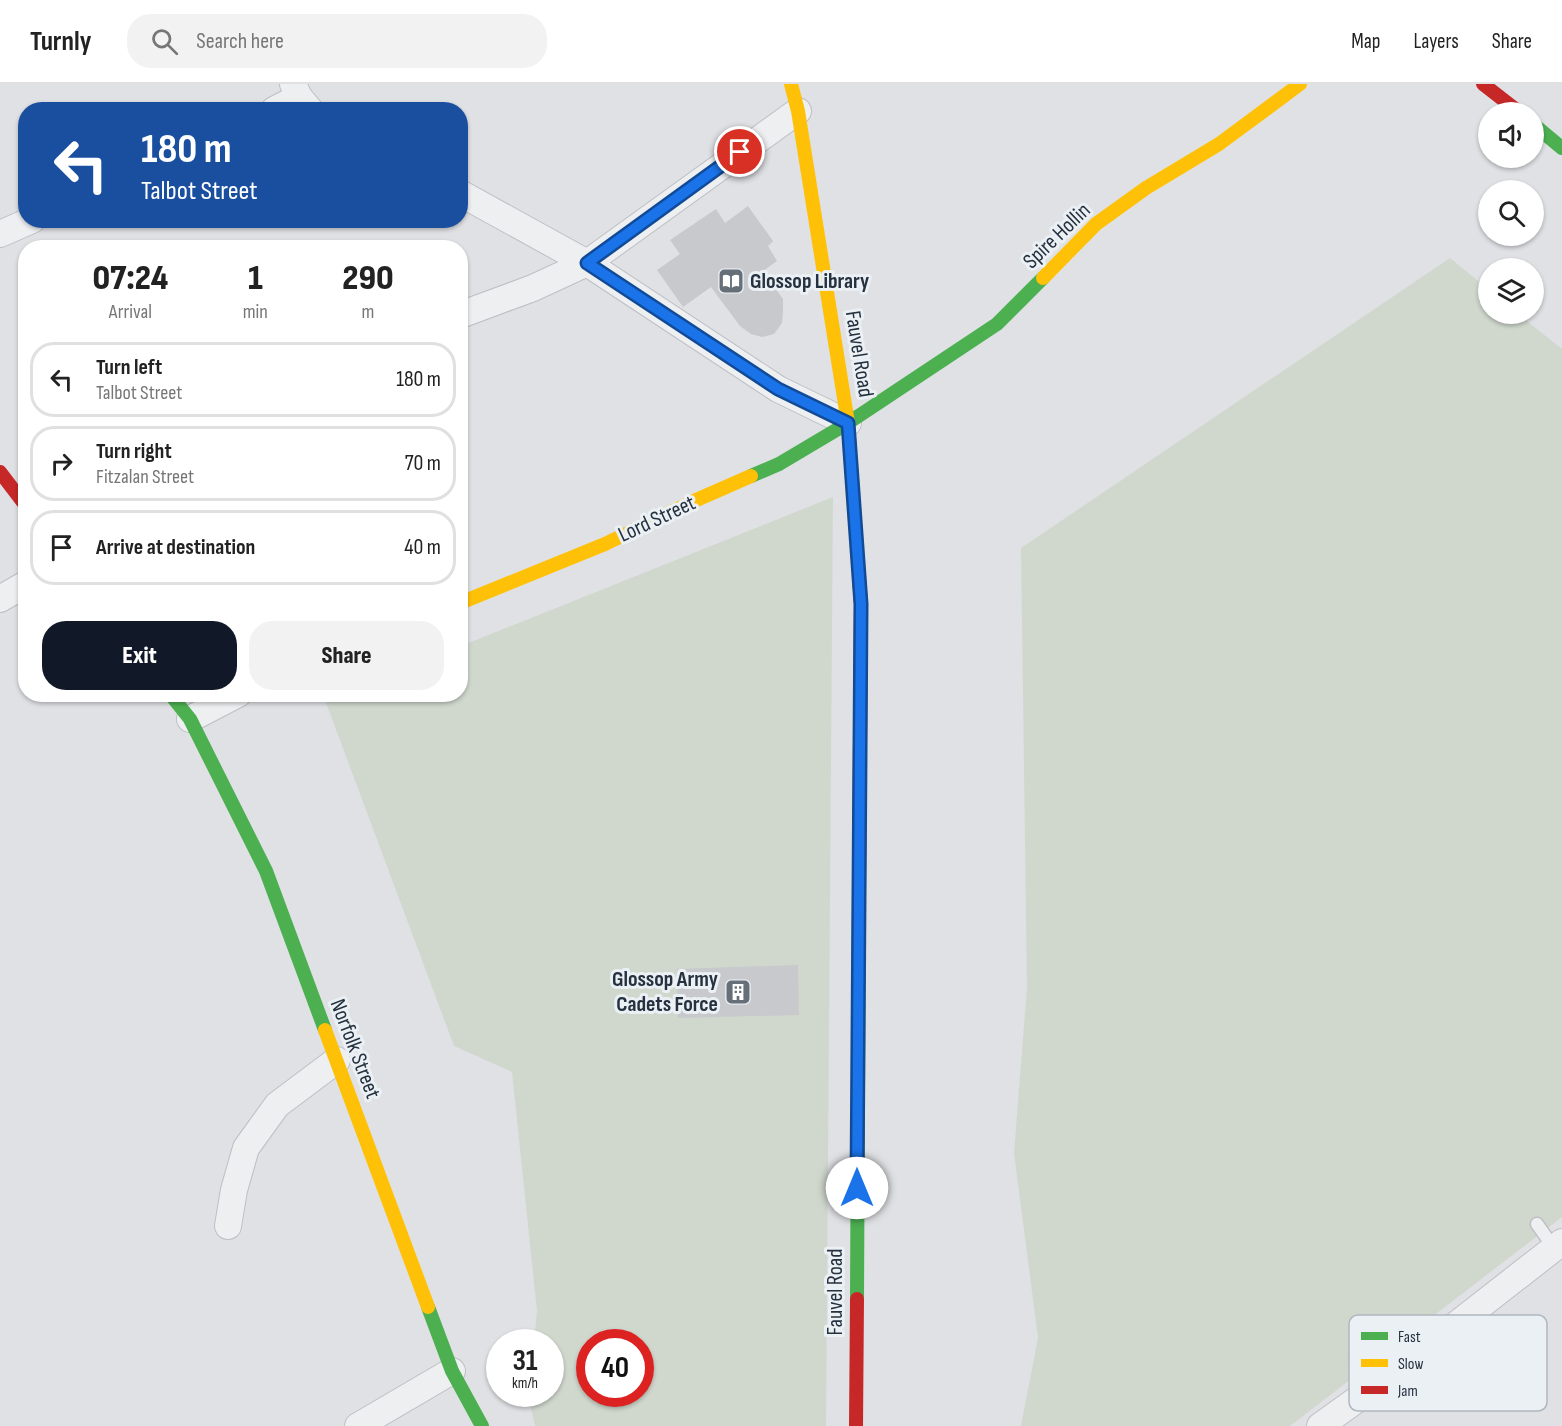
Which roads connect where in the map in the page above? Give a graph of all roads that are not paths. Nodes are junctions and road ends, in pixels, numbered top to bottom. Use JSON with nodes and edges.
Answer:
{"nodes":[{"id":1,"x":791,"y":84,"type":"edge"},
{"id":2,"x":1300,"y":84,"type":"edge"},
{"id":3,"x":1483,"y":84,"type":"edge"},
{"id":4,"x":1506,"y":102,"type":"edge"},
{"id":5,"x":798,"y":111,"type":"junction"},
{"id":6,"x":1544,"y":133,"type":"edge"},
{"id":7,"x":1562,"y":148,"type":"edge"},
{"id":8,"x":468,"y":197,"type":"edge"},
{"id":9,"x":18,"y":226,"type":"edge"},
{"id":10,"x":0,"y":234,"type":"edge"},
{"id":11,"x":587,"y":263,"type":"junction"},
{"id":12,"x":468,"y":312,"type":"edge"},
{"id":13,"x":848,"y":423,"type":"junction"},
{"id":14,"x":0,"y":472,"type":"edge"},
{"id":15,"x":18,"y":494,"type":"edge"},
{"id":16,"x":18,"y":589,"type":"edge"},
{"id":17,"x":0,"y":599,"type":"edge"},
{"id":18,"x":468,"y":600,"type":"edge"},
{"id":19,"x":176,"y":702,"type":"edge"},
{"id":20,"x":223,"y":702,"type":"edge"},
{"id":21,"x":190,"y":719,"type":"junction"},
{"id":22,"x":337,"y":1060,"type":"junction"},
{"id":23,"x":1537,"y":1224,"type":"dead end"},
{"id":24,"x":228,"y":1226,"type":"dead end"},
{"id":25,"x":1558,"y":1245,"type":"edge"},
{"id":26,"x":1467,"y":1315,"type":"edge"},
{"id":27,"x":452,"y":1371,"type":"junction"},
{"id":28,"x":1349,"y":1405,"type":"edge"},
{"id":29,"x":358,"y":1426,"type":"edge"},
{"id":30,"x":482,"y":1426,"type":"edge"},
{"id":31,"x":856,"y":1426,"type":"edge"},
{"id":32,"x":1320,"y":1426,"type":"edge"}],
"edges":[{"from":1,"to":5,"type":"street","name":"Fauvel Road"},
{"from":2,"to":13,"type":"street","name":"Spire Hollin"},
{"from":3,"to":4,"type":"street"},
{"from":5,"to":11,"type":"street"},
{"from":5,"to":13,"type":"street","name":"Fauvel Road"},
{"from":6,"to":7,"type":"street"},
{"from":8,"to":11,"type":"street"},
{"from":9,"to":10,"type":"street"},
{"from":11,"to":12,"type":"street"},
{"from":11,"to":13,"type":"street"},
{"from":13,"to":18,"type":"street","name":"Lord Street"},
{"from":13,"to":31,"type":"street","name":"Fauvel Road"},
{"from":14,"to":15,"type":"street"},
{"from":16,"to":17,"type":"street"},
{"from":19,"to":21,"type":"street","name":"Norfolk Street"},
{"from":20,"to":21,"type":"street"},
{"from":21,"to":22,"type":"street","name":"Norfolk Street"},
{"from":22,"to":24,"type":"street"},
{"from":22,"to":27,"type":"street","name":"Norfolk Street"},
{"from":23,"to":25,"type":"lane"},
{"from":25,"to":26,"type":"street"},
{"from":27,"to":29,"type":"street"},
{"from":27,"to":30,"type":"street","name":"Norfolk Street"},
{"from":28,"to":32,"type":"street"}]}
